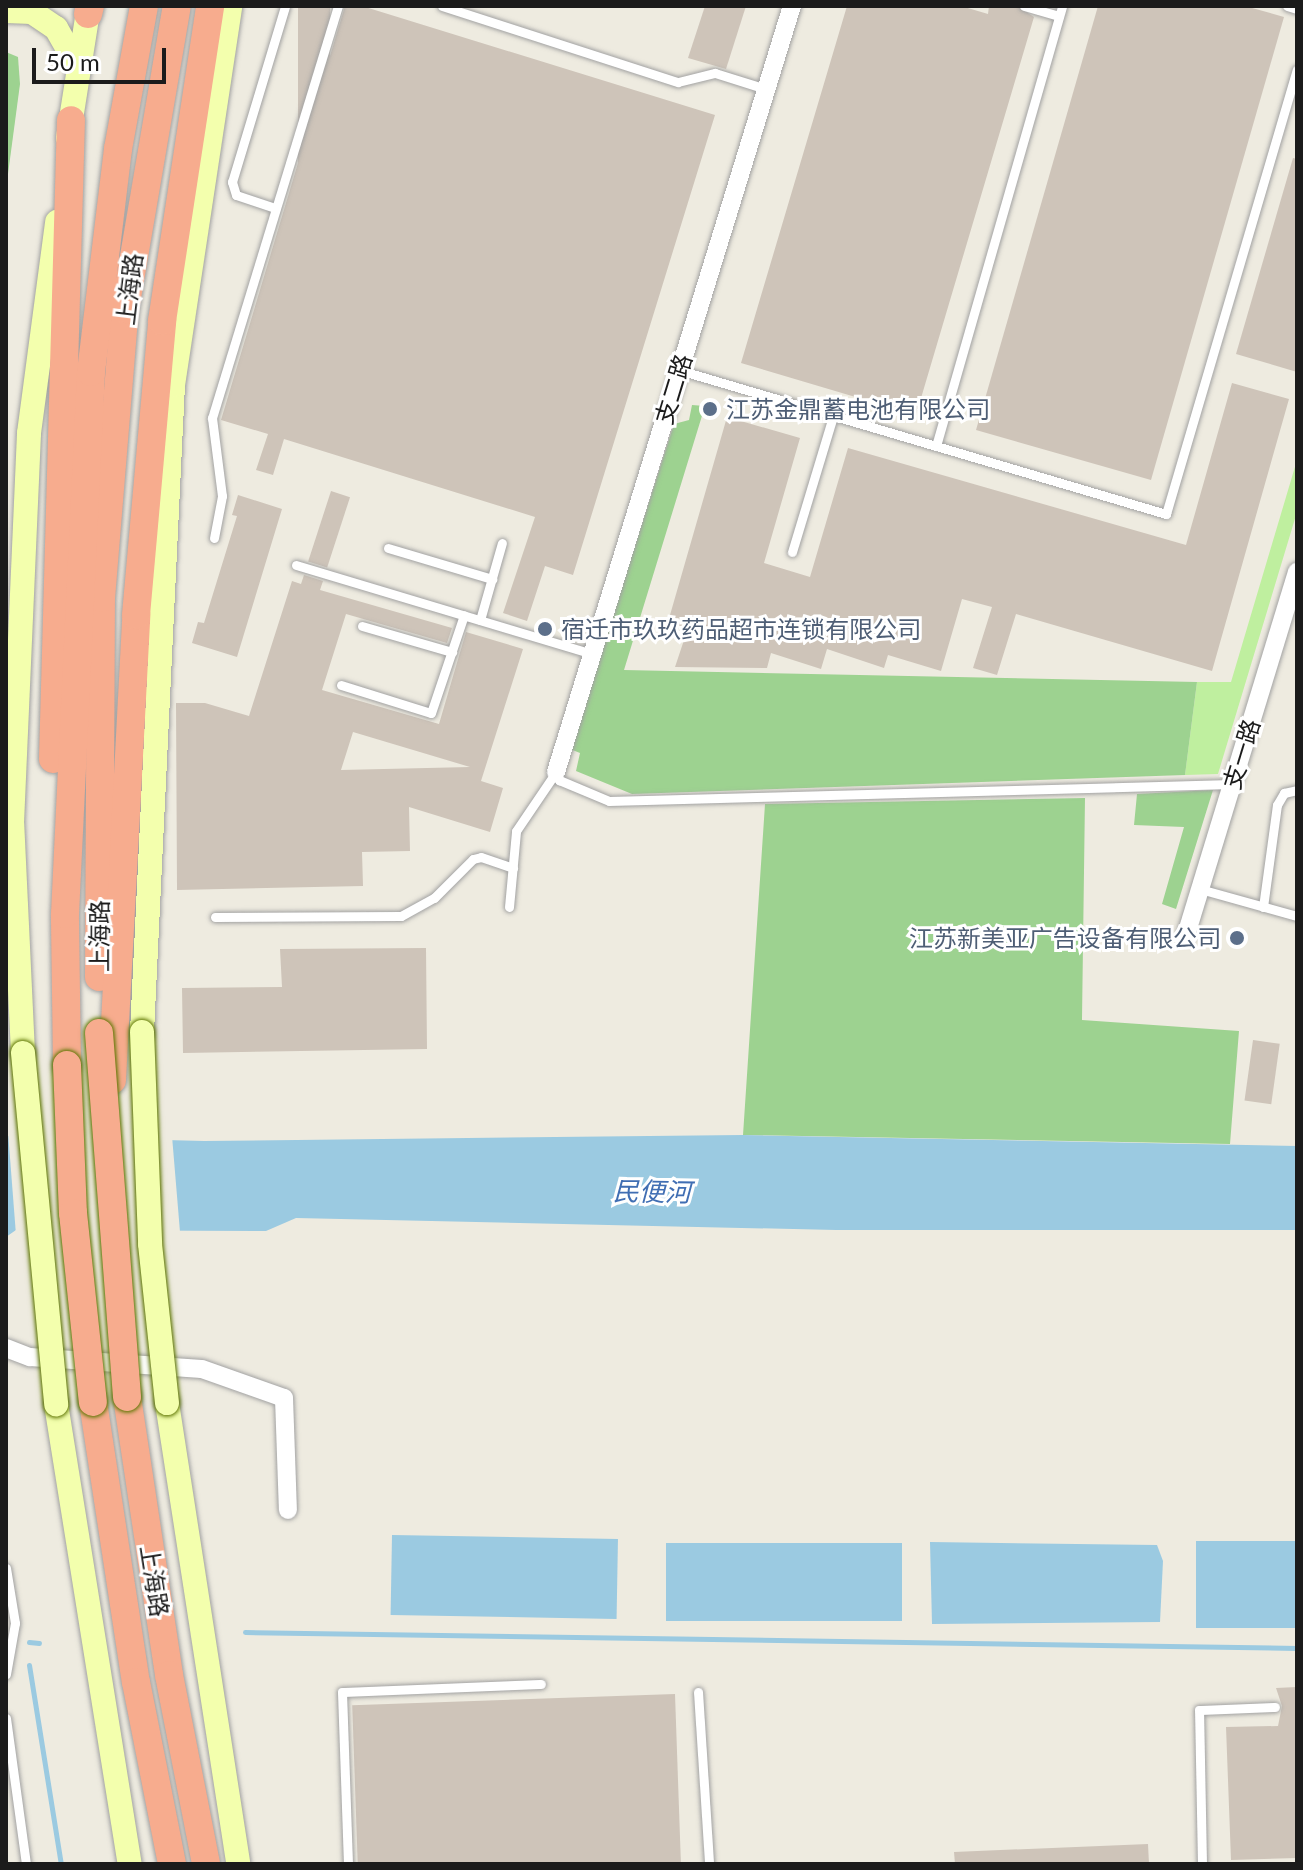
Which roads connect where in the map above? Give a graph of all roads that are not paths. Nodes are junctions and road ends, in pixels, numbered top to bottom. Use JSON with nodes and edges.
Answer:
{"nodes":[{"id":1,"x":144,"y":6,"type":"edge"},
{"id":2,"x":177,"y":6,"type":"edge"},
{"id":3,"x":285,"y":6,"type":"edge"},
{"id":4,"x":338,"y":6,"type":"edge"},
{"id":5,"x":442,"y":6,"type":"edge"},
{"id":6,"x":792,"y":6,"type":"edge"},
{"id":7,"x":1024,"y":6,"type":"edge"},
{"id":8,"x":1287,"y":6,"type":"edge"},
{"id":9,"x":89,"y":9,"type":"edge"},
{"id":10,"x":225,"y":9,"type":"edge"},
{"id":11,"x":1297,"y":9,"type":"edge"},
{"id":12,"x":6,"y":11,"type":"edge"},
{"id":13,"x":1060,"y":11,"type":"edge"},
{"id":14,"x":77,"y":65,"type":"junction"},
{"id":15,"x":1297,"y":70,"type":"edge"},
{"id":16,"x":766,"y":89,"type":"junction"},
{"id":17,"x":71,"y":120,"type":"junction"},
{"id":18,"x":275,"y":208,"type":"junction"},
{"id":19,"x":679,"y":370,"type":"junction"},
{"id":20,"x":833,"y":416,"type":"junction"},
{"id":21,"x":936,"y":446,"type":"junction"},
{"id":22,"x":214,"y":538,"type":"dead end"},
{"id":23,"x":502,"y":543,"type":"dead end"},
{"id":24,"x":388,"y":548,"type":"dead end"},
{"id":25,"x":792,"y":552,"type":"dead end"},
{"id":26,"x":296,"y":565,"type":"dead end"},
{"id":27,"x":1297,"y":572,"type":"edge"},
{"id":28,"x":492,"y":579,"type":"junction"},
{"id":29,"x":1292,"y":602,"type":"edge"},
{"id":30,"x":464,"y":615,"type":"junction"},
{"id":31,"x":480,"y":620,"type":"junction"},
{"id":32,"x":362,"y":626,"type":"dead end"},
{"id":33,"x":452,"y":652,"type":"junction"},
{"id":34,"x":590,"y":653,"type":"junction"},
{"id":35,"x":341,"y":685,"type":"dead end"},
{"id":36,"x":556,"y":772,"type":"junction"},
{"id":37,"x":1232,"y":784,"type":"junction"},
{"id":38,"x":1297,"y":790,"type":"edge"},
{"id":39,"x":513,"y":868,"type":"junction"},
{"id":40,"x":1200,"y":889,"type":"junction"},
{"id":41,"x":509,"y":907,"type":"dead end"},
{"id":42,"x":1263,"y":907,"type":"junction"},
{"id":43,"x":65,"y":914,"type":"junction"},
{"id":44,"x":1297,"y":916,"type":"edge"},
{"id":45,"x":215,"y":917,"type":"dead end"},
{"id":46,"x":1186,"y":935,"type":"dead end"},
{"id":47,"x":119,"y":1033,"type":"junction"},
{"id":48,"x":6,"y":1348,"type":"edge"},
{"id":49,"x":288,"y":1510,"type":"dead end"},
{"id":50,"x":6,"y":1568,"type":"edge"},
{"id":51,"x":6,"y":1674,"type":"edge"},
{"id":52,"x":541,"y":1684,"type":"dead end"},
{"id":53,"x":698,"y":1692,"type":"dead end"},
{"id":54,"x":1275,"y":1707,"type":"dead end"},
{"id":55,"x":6,"y":1718,"type":"edge"},
{"id":56,"x":26,"y":1864,"type":"edge"},
{"id":57,"x":130,"y":1864,"type":"edge"},
{"id":58,"x":172,"y":1864,"type":"edge"},
{"id":59,"x":206,"y":1864,"type":"edge"},
{"id":60,"x":238,"y":1864,"type":"edge"},
{"id":61,"x":348,"y":1864,"type":"edge"},
{"id":62,"x":709,"y":1864,"type":"edge"},
{"id":63,"x":1202,"y":1864,"type":"edge"}],
"edges":[{"from":1,"to":43,"type":"highway","name":"上海路"},
{"from":2,"to":47,"type":"highway","name":"上海路"},
{"from":3,"to":18,"type":"lane"},
{"from":4,"to":18,"type":"lane"},
{"from":5,"to":16,"type":"lane"},
{"from":6,"to":16,"type":"street","name":"支二路"},
{"from":7,"to":13,"type":"lane"},
{"from":8,"to":11,"type":"lane"},
{"from":9,"to":14,"type":"main road"},
{"from":10,"to":47,"type":"highway"},
{"from":12,"to":14,"type":"main road"},
{"from":13,"to":21,"type":"lane"},
{"from":14,"to":17,"type":"main road"},
{"from":15,"to":21,"type":"lane"},
{"from":16,"to":19,"type":"street","name":"支二路"},
{"from":17,"to":43,"type":"highway"},
{"from":17,"to":57,"type":"main road","bridge":true},
{"from":18,"to":22,"type":"lane"},
{"from":19,"to":20,"type":"lane"},
{"from":19,"to":34,"type":"street","name":"支二路"},
{"from":20,"to":21,"type":"lane"},
{"from":20,"to":25,"type":"lane"},
{"from":23,"to":28,"type":"lane"},
{"from":24,"to":28,"type":"lane"},
{"from":26,"to":30,"type":"lane"},
{"from":27,"to":29,"type":"street","name":"支一路"},
{"from":28,"to":31,"type":"lane"},
{"from":29,"to":37,"type":"street","name":"支一路"},
{"from":30,"to":31,"type":"lane"},
{"from":30,"to":33,"type":"lane"},
{"from":31,"to":34,"type":"lane"},
{"from":32,"to":33,"type":"lane"},
{"from":33,"to":35,"type":"lane"},
{"from":34,"to":36,"type":"street","name":"支二路"},
{"from":36,"to":37,"type":"lane"},
{"from":36,"to":39,"type":"lane"},
{"from":37,"to":40,"type":"street","name":"支一路"},
{"from":38,"to":42,"type":"lane"},
{"from":39,"to":41,"type":"lane"},
{"from":39,"to":45,"type":"lane"},
{"from":40,"to":42,"type":"lane"},
{"from":40,"to":46,"type":"street","name":"支一路"},
{"from":42,"to":44,"type":"lane"},
{"from":43,"to":58,"type":"highway","name":"上海路","bridge":true},
{"from":47,"to":59,"type":"highway","name":"上海路","bridge":true},
{"from":47,"to":60,"type":"main road","name":"上海路","bridge":true},
{"from":48,"to":49,"type":"street"},
{"from":50,"to":51,"type":"lane"},
{"from":52,"to":61,"type":"lane"},
{"from":53,"to":62,"type":"lane"},
{"from":54,"to":63,"type":"lane"},
{"from":55,"to":56,"type":"lane"}]}
